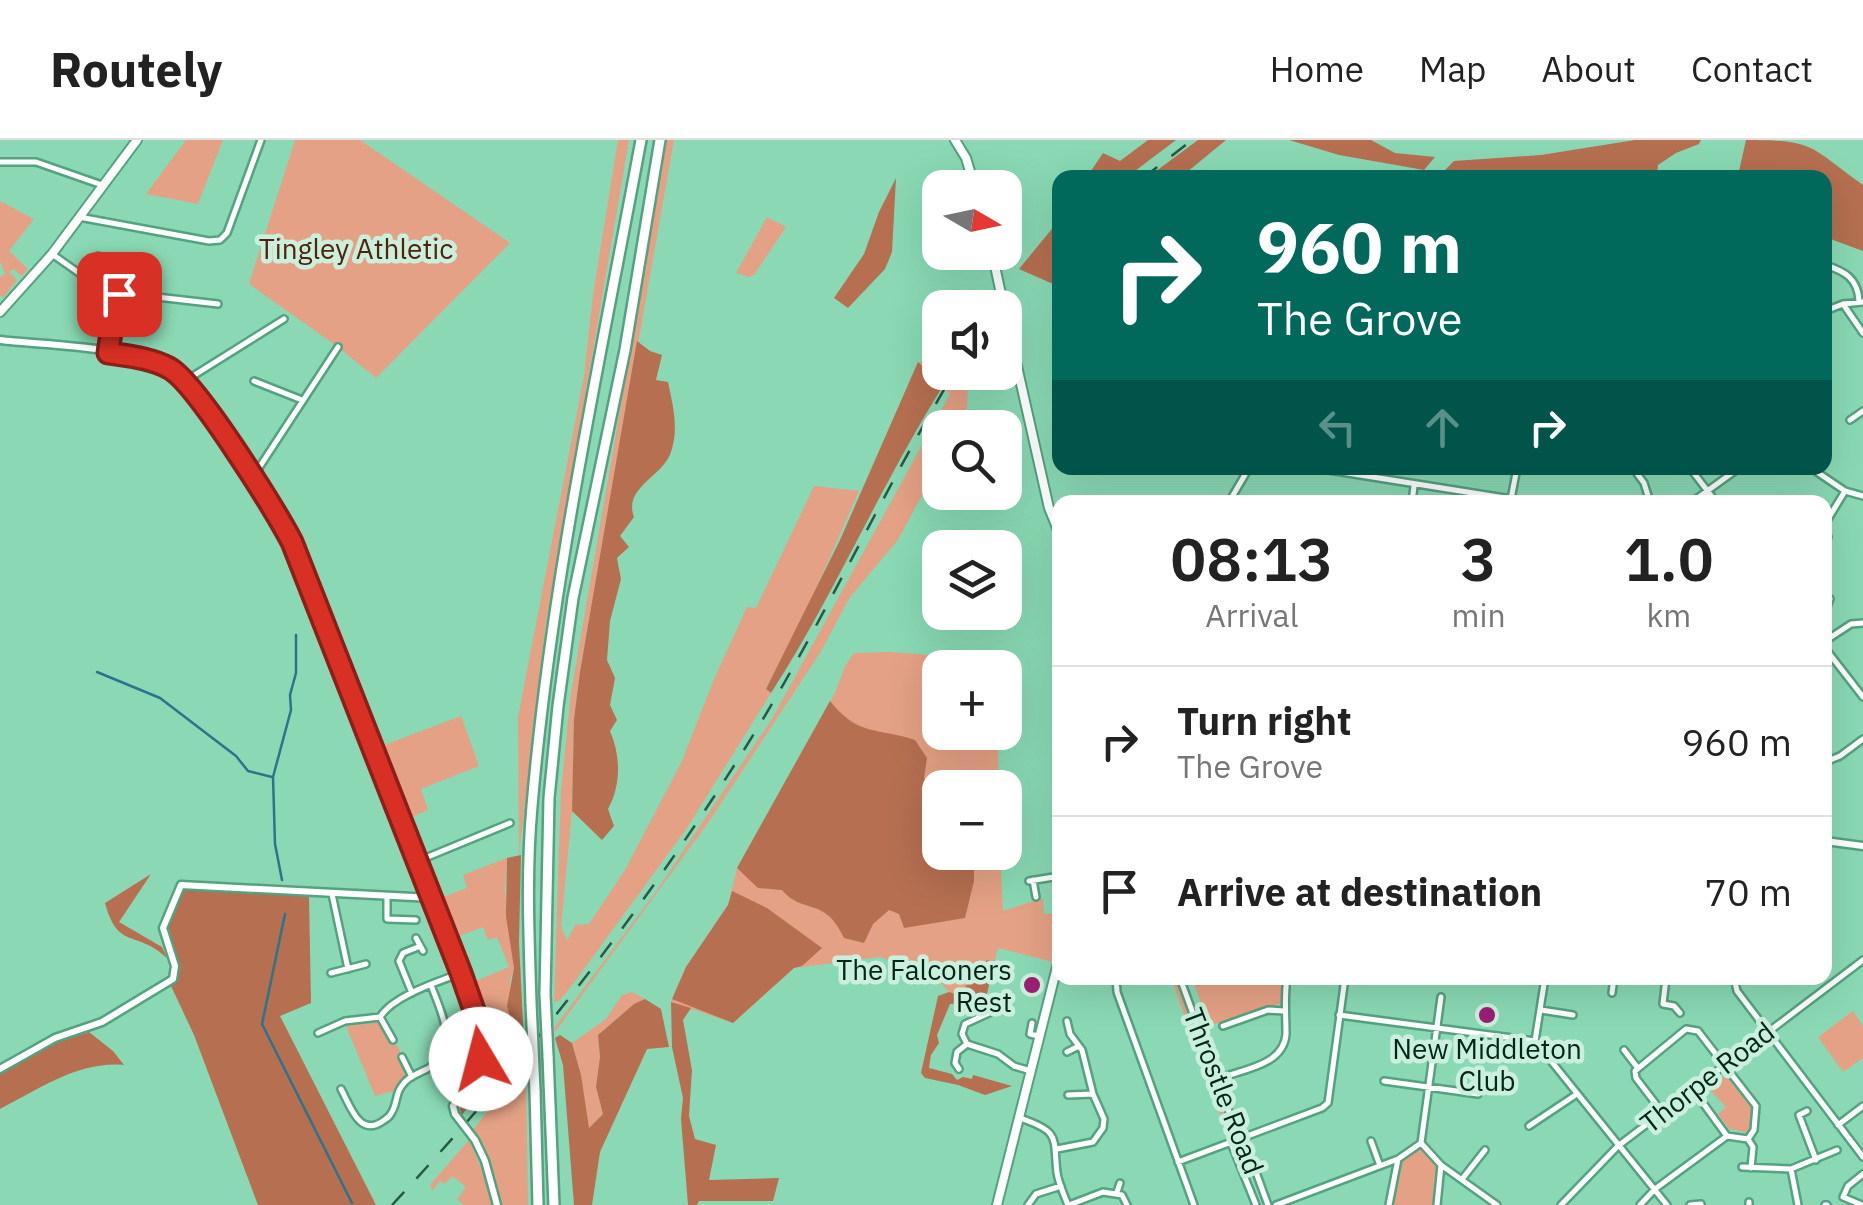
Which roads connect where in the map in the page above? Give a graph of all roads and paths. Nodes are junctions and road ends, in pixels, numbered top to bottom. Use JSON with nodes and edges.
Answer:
{"nodes":[{"id":1,"x":137,"y":140,"type":"edge"},
{"id":2,"x":261,"y":140,"type":"edge"},
{"id":3,"x":641,"y":140,"type":"edge"},
{"id":4,"x":660,"y":140,"type":"edge"},
{"id":5,"x":955,"y":140,"type":"edge"},
{"id":6,"x":0,"y":162,"type":"edge"},
{"id":7,"x":970,"y":170,"type":"edge"},
{"id":8,"x":102,"y":185,"type":"junction"},
{"id":9,"x":79,"y":216,"type":"junction"},
{"id":10,"x":52,"y":254,"type":"junction"},
{"id":11,"x":98,"y":256,"type":"dead end"},
{"id":12,"x":84,"y":265,"type":"dead end"},
{"id":13,"x":1832,"y":268,"type":"edge"},
{"id":14,"x":79,"y":273,"type":"junction"},
{"id":15,"x":1861,"y":301,"type":"edge"},
{"id":16,"x":218,"y":304,"type":"dead end"},
{"id":17,"x":1844,"y":304,"type":"junction"},
{"id":18,"x":1832,"y":308,"type":"edge"},
{"id":19,"x":0,"y":312,"type":"edge"},
{"id":20,"x":284,"y":319,"type":"dead end"},
{"id":21,"x":1863,"y":333,"type":"edge"},
{"id":22,"x":0,"y":340,"type":"edge"},
{"id":23,"x":338,"y":347,"type":"dead end"},
{"id":24,"x":108,"y":353,"type":"junction"},
{"id":25,"x":185,"y":381,"type":"junction"},
{"id":26,"x":254,"y":381,"type":"dead end"},
{"id":27,"x":1022,"y":387,"type":"edge"},
{"id":28,"x":303,"y":401,"type":"junction"},
{"id":29,"x":1863,"y":410,"type":"edge"},
{"id":30,"x":1850,"y":420,"type":"dead end"},
{"id":31,"x":1370,"y":475,"type":"edge"},
{"id":32,"x":1695,"y":475,"type":"edge"},
{"id":33,"x":1729,"y":475,"type":"edge"},
{"id":34,"x":1821,"y":475,"type":"edge"},
{"id":35,"x":252,"y":477,"type":"junction"},
{"id":36,"x":1414,"y":485,"type":"junction"},
{"id":37,"x":1708,"y":491,"type":"junction"},
{"id":38,"x":1845,"y":491,"type":"junction"},
{"id":39,"x":1413,"y":495,"type":"edge"},
{"id":40,"x":1479,"y":495,"type":"edge"},
{"id":41,"x":1702,"y":495,"type":"edge"},
{"id":42,"x":1711,"y":495,"type":"edge"},
{"id":43,"x":1863,"y":496,"type":"edge"},
{"id":44,"x":1832,"y":512,"type":"edge"},
{"id":45,"x":1052,"y":513,"type":"edge"},
{"id":46,"x":1863,"y":623,"type":"edge"},
{"id":47,"x":1832,"y":639,"type":"edge"},
{"id":48,"x":1832,"y":654,"type":"edge"},
{"id":49,"x":1863,"y":697,"type":"edge"},
{"id":50,"x":1863,"y":739,"type":"edge"},
{"id":51,"x":1832,"y":758,"type":"edge"},
{"id":52,"x":510,"y":823,"type":"dead end"},
{"id":53,"x":1832,"y":841,"type":"edge"},
{"id":54,"x":1863,"y":846,"type":"edge"},
{"id":55,"x":418,"y":861,"type":"junction"},
{"id":56,"x":1052,"y":877,"type":"edge"},
{"id":57,"x":332,"y":894,"type":"junction"},
{"id":58,"x":387,"y":896,"type":"junction"},
{"id":59,"x":1036,"y":897,"type":"dead end"},
{"id":60,"x":432,"y":898,"type":"junction"},
{"id":61,"x":416,"y":920,"type":"dead end"},
{"id":62,"x":416,"y":938,"type":"dead end"},
{"id":63,"x":1863,"y":960,"type":"edge"},
{"id":64,"x":366,"y":964,"type":"dead end"},
{"id":65,"x":348,"y":969,"type":"junction"},
{"id":66,"x":331,"y":972,"type":"dead end"},
{"id":67,"x":461,"y":973,"type":"junction"},
{"id":68,"x":1052,"y":978,"type":"edge"},
{"id":69,"x":1832,"y":982,"type":"edge"},
{"id":70,"x":430,"y":985,"type":"junction"},
{"id":71,"x":1116,"y":985,"type":"edge"},
{"id":72,"x":1183,"y":985,"type":"edge"},
{"id":73,"x":1286,"y":985,"type":"edge"},
{"id":74,"x":1344,"y":985,"type":"edge"},
{"id":75,"x":1544,"y":985,"type":"edge"},
{"id":76,"x":1613,"y":985,"type":"edge"},
{"id":77,"x":1665,"y":985,"type":"edge"},
{"id":78,"x":1736,"y":985,"type":"edge"},
{"id":79,"x":1828,"y":985,"type":"edge"},
{"id":80,"x":412,"y":993,"type":"junction"},
{"id":81,"x":1612,"y":993,"type":"dead end"},
{"id":82,"x":1441,"y":997,"type":"dead end"},
{"id":83,"x":1284,"y":1010,"type":"junction"},
{"id":84,"x":1541,"y":1010,"type":"junction"},
{"id":85,"x":989,"y":1013,"type":"dead end"},
{"id":86,"x":1680,"y":1013,"type":"dead end"},
{"id":87,"x":1339,"y":1016,"type":"junction"},
{"id":88,"x":1573,"y":1016,"type":"dead end"},
{"id":89,"x":380,"y":1017,"type":"junction"},
{"id":90,"x":1067,"y":1021,"type":"dead end"},
{"id":91,"x":1032,"y":1023,"type":"dead end"},
{"id":92,"x":1223,"y":1026,"type":"dead end"},
{"id":93,"x":1437,"y":1028,"type":"junction"},
{"id":94,"x":1766,"y":1030,"type":"junction"},
{"id":95,"x":318,"y":1033,"type":"dead end"},
{"id":96,"x":1032,"y":1037,"type":"junction"},
{"id":97,"x":393,"y":1040,"type":"dead end"},
{"id":98,"x":1535,"y":1041,"type":"junction"},
{"id":99,"x":967,"y":1044,"type":"junction"},
{"id":100,"x":1079,"y":1046,"type":"junction"},
{"id":101,"x":1624,"y":1050,"type":"dead end"},
{"id":102,"x":1066,"y":1052,"type":"dead end"},
{"id":103,"x":402,"y":1057,"type":"dead end"},
{"id":104,"x":1723,"y":1064,"type":"junction"},
{"id":105,"x":1637,"y":1067,"type":"junction"},
{"id":106,"x":0,"y":1069,"type":"edge"},
{"id":107,"x":958,"y":1069,"type":"dead end"},
{"id":108,"x":1031,"y":1071,"type":"junction"},
{"id":109,"x":412,"y":1077,"type":"junction"},
{"id":110,"x":1217,"y":1080,"type":"junction"},
{"id":111,"x":1384,"y":1082,"type":"dead end"},
{"id":112,"x":1429,"y":1088,"type":"junction"},
{"id":113,"x":1692,"y":1088,"type":"junction"},
{"id":114,"x":341,"y":1089,"type":"dead end"},
{"id":115,"x":1068,"y":1094,"type":"dead end"},
{"id":116,"x":1093,"y":1094,"type":"junction"},
{"id":117,"x":1478,"y":1094,"type":"dead end"},
{"id":118,"x":1577,"y":1094,"type":"junction"},
{"id":119,"x":1863,"y":1106,"type":"edge"},
{"id":120,"x":1808,"y":1111,"type":"dead end"},
{"id":121,"x":1662,"y":1112,"type":"junction"},
{"id":122,"x":1020,"y":1118,"type":"junction"},
{"id":123,"x":1838,"y":1125,"type":"junction"},
{"id":124,"x":369,"y":1126,"type":"junction"},
{"id":125,"x":1530,"y":1126,"type":"dead end"},
{"id":126,"x":1727,"y":1136,"type":"junction"},
{"id":127,"x":369,"y":1138,"type":"dead end"},
{"id":128,"x":1242,"y":1138,"type":"junction"},
{"id":129,"x":1748,"y":1139,"type":"junction"},
{"id":130,"x":1371,"y":1141,"type":"dead end"},
{"id":131,"x":1231,"y":1142,"type":"junction"},
{"id":132,"x":1421,"y":1144,"type":"junction"},
{"id":133,"x":1618,"y":1146,"type":"junction"},
{"id":134,"x":1058,"y":1149,"type":"junction"},
{"id":135,"x":1485,"y":1150,"type":"dead end"},
{"id":136,"x":1837,"y":1150,"type":"dead end"},
{"id":137,"x":1863,"y":1157,"type":"edge"},
{"id":138,"x":1398,"y":1159,"type":"junction"},
{"id":139,"x":1816,"y":1160,"type":"junction"},
{"id":140,"x":1178,"y":1162,"type":"junction"},
{"id":141,"x":1379,"y":1164,"type":"junction"},
{"id":142,"x":1441,"y":1164,"type":"junction"},
{"id":143,"x":1742,"y":1167,"type":"dead end"},
{"id":144,"x":1751,"y":1168,"type":"junction"},
{"id":145,"x":1791,"y":1169,"type":"junction"},
{"id":146,"x":1863,"y":1174,"type":"edge"},
{"id":147,"x":1463,"y":1178,"type":"junction"},
{"id":148,"x":1120,"y":1183,"type":"dead end"},
{"id":149,"x":1061,"y":1186,"type":"junction"},
{"id":150,"x":1655,"y":1190,"type":"junction"},
{"id":151,"x":1117,"y":1192,"type":"junction"},
{"id":152,"x":1701,"y":1204,"type":"edge"},
{"id":153,"x":497,"y":1205,"type":"edge"},
{"id":154,"x":538,"y":1205,"type":"edge"},
{"id":155,"x":554,"y":1205,"type":"edge"},
{"id":156,"x":997,"y":1205,"type":"edge"},
{"id":157,"x":1028,"y":1205,"type":"edge"},
{"id":158,"x":1068,"y":1205,"type":"edge"},
{"id":159,"x":1127,"y":1205,"type":"edge"},
{"id":160,"x":1194,"y":1205,"type":"edge"},
{"id":161,"x":1256,"y":1205,"type":"edge"},
{"id":162,"x":1268,"y":1205,"type":"edge"},
{"id":163,"x":1276,"y":1205,"type":"edge"},
{"id":164,"x":1389,"y":1205,"type":"edge"},
{"id":165,"x":1437,"y":1205,"type":"edge"},
{"id":166,"x":1497,"y":1205,"type":"edge"},
{"id":167,"x":1560,"y":1205,"type":"edge"},
{"id":168,"x":1640,"y":1205,"type":"edge"},
{"id":169,"x":1667,"y":1205,"type":"edge"},
{"id":170,"x":1690,"y":1205,"type":"edge"},
{"id":171,"x":1798,"y":1205,"type":"edge"},
{"id":172,"x":1862,"y":1205,"type":"edge"}],
"edges":[{"from":1,"to":8,"type":"main road"},
{"from":2,"to":9,"type":"street"},
{"from":3,"to":154,"type":"highway","bridge":true},
{"from":4,"to":155,"type":"highway","bridge":true},
{"from":5,"to":7,"type":"main road"},
{"from":6,"to":8,"type":"street"},
{"from":8,"to":9,"type":"main road"},
{"from":9,"to":10,"type":"main road"},
{"from":10,"to":14,"type":"street"},
{"from":10,"to":19,"type":"main road"},
{"from":11,"to":14,"type":"street"},
{"from":12,"to":14,"type":"street"},
{"from":13,"to":15,"type":"street"},
{"from":15,"to":17,"type":"street"},
{"from":16,"to":24,"type":"street"},
{"from":17,"to":18,"type":"street"},
{"from":17,"to":21,"type":"street"},
{"from":20,"to":25,"type":"street"},
{"from":22,"to":24,"type":"street"},
{"from":23,"to":28,"type":"street"},
{"from":24,"to":25,"type":"street"},
{"from":25,"to":35,"type":"street"},
{"from":26,"to":28,"type":"street"},
{"from":27,"to":45,"type":"main road"},
{"from":28,"to":35,"type":"street"},
{"from":29,"to":30,"type":"street"},
{"from":31,"to":36,"type":"street"},
{"from":32,"to":37,"type":"street"},
{"from":33,"to":37,"type":"street"},
{"from":34,"to":38,"type":"street"},
{"from":35,"to":55,"type":"street"},
{"from":36,"to":39,"type":"street"},
{"from":36,"to":40,"type":"street"},
{"from":37,"to":41,"type":"street"},
{"from":37,"to":42,"type":"street"},
{"from":38,"to":43,"type":"street"},
{"from":38,"to":44,"type":"street"},
{"from":46,"to":47,"type":"street"},
{"from":48,"to":49,"type":"street"},
{"from":50,"to":51,"type":"street"},
{"from":52,"to":55,"type":"street"},
{"from":53,"to":54,"type":"street"},
{"from":55,"to":60,"type":"street"},
{"from":56,"to":59,"type":"street"},
{"from":57,"to":58,"type":"street"},
{"from":57,"to":65,"type":"street"},
{"from":57,"to":106,"type":"street"},
{"from":58,"to":60,"type":"street"},
{"from":58,"to":61,"type":"street"},
{"from":60,"to":67,"type":"street"},
{"from":62,"to":80,"type":"street"},
{"from":63,"to":69,"type":"street","name":"Thorpe Road"},
{"from":64,"to":65,"type":"street"},
{"from":65,"to":66,"type":"street"},
{"from":67,"to":70,"type":"street"},
{"from":67,"to":153,"type":"street","bridge":true},
{"from":68,"to":96,"type":"main road"},
{"from":70,"to":80,"type":"street"},
{"from":70,"to":109,"type":"street"},
{"from":71,"to":140,"type":"street"},
{"from":72,"to":110,"type":"street","name":"Throstle Road"},
{"from":73,"to":83,"type":"street"},
{"from":74,"to":87,"type":"street"},
{"from":75,"to":84,"type":"street"},
{"from":76,"to":81,"type":"street"},
{"from":77,"to":86,"type":"street"},
{"from":78,"to":94,"type":"street"},
{"from":79,"to":94,"type":"street","name":"Thorpe Road"},
{"from":80,"to":89,"type":"street"},
{"from":82,"to":93,"type":"street"},
{"from":83,"to":92,"type":"street"},
{"from":83,"to":110,"type":"street"},
{"from":84,"to":88,"type":"street"},
{"from":84,"to":98,"type":"street"},
{"from":85,"to":99,"type":"street"},
{"from":87,"to":93,"type":"street"},
{"from":87,"to":128,"type":"street"},
{"from":89,"to":95,"type":"street"},
{"from":89,"to":97,"type":"street"},
{"from":90,"to":100,"type":"street"},
{"from":91,"to":96,"type":"street"},
{"from":93,"to":98,"type":"street"},
{"from":93,"to":112,"type":"street"},
{"from":94,"to":104,"type":"street","name":"Thorpe Road"},
{"from":94,"to":123,"type":"street"},
{"from":96,"to":108,"type":"main road"},
{"from":98,"to":118,"type":"street"},
{"from":99,"to":107,"type":"street"},
{"from":99,"to":108,"type":"street"},
{"from":100,"to":102,"type":"street"},
{"from":100,"to":116,"type":"street"},
{"from":101,"to":105,"type":"street"},
{"from":103,"to":109,"type":"street"},
{"from":104,"to":105,"type":"street"},
{"from":104,"to":113,"type":"street","name":"Thorpe Road"},
{"from":104,"to":129,"type":"street"},
{"from":105,"to":121,"type":"street"},
{"from":108,"to":122,"type":"main road"},
{"from":109,"to":124,"type":"street"},
{"from":110,"to":128,"type":"street","name":"Throstle Road"},
{"from":111,"to":112,"type":"street"},
{"from":112,"to":117,"type":"street"},
{"from":112,"to":132,"type":"street"},
{"from":113,"to":121,"type":"street","name":"Thorpe Road"},
{"from":113,"to":126,"type":"street"},
{"from":114,"to":124,"type":"street"},
{"from":115,"to":116,"type":"street"},
{"from":116,"to":134,"type":"street"},
{"from":118,"to":125,"type":"street"},
{"from":118,"to":133,"type":"street"},
{"from":119,"to":123,"type":"street"},
{"from":120,"to":139,"type":"street"},
{"from":121,"to":133,"type":"street","name":"Thorpe Road"},
{"from":122,"to":134,"type":"street"},
{"from":122,"to":156,"type":"main road"},
{"from":123,"to":137,"type":"street"},
{"from":124,"to":127,"type":"street"},
{"from":126,"to":129,"type":"street"},
{"from":126,"to":150,"type":"street"},
{"from":128,"to":131,"type":"street"},
{"from":128,"to":162,"type":"street","name":"Throstle Road"},
{"from":129,"to":144,"type":"street"},
{"from":130,"to":141,"type":"street"},
{"from":131,"to":140,"type":"street"},
{"from":131,"to":161,"type":"street","name":"Throstle Road"},
{"from":132,"to":138,"type":"street"},
{"from":132,"to":142,"type":"street"},
{"from":133,"to":150,"type":"street"},
{"from":133,"to":167,"type":"street","name":"Thorpe Road"},
{"from":134,"to":149,"type":"street"},
{"from":135,"to":147,"type":"street"},
{"from":136,"to":139,"type":"street"},
{"from":138,"to":141,"type":"street"},
{"from":138,"to":164,"type":"street"},
{"from":139,"to":145,"type":"street"},
{"from":140,"to":160,"type":"street"},
{"from":141,"to":163,"type":"street"},
{"from":142,"to":147,"type":"street"},
{"from":142,"to":165,"type":"street"},
{"from":143,"to":144,"type":"street"},
{"from":144,"to":145,"type":"street"},
{"from":145,"to":171,"type":"street"},
{"from":146,"to":172,"type":"street"},
{"from":147,"to":166,"type":"street"},
{"from":148,"to":151,"type":"street"},
{"from":149,"to":157,"type":"street"},
{"from":149,"to":158,"type":"street"},
{"from":150,"to":168,"type":"street"},
{"from":150,"to":169,"type":"street"},
{"from":151,"to":158,"type":"street"},
{"from":151,"to":159,"type":"street"},
{"from":152,"to":170,"type":"street"}]}
